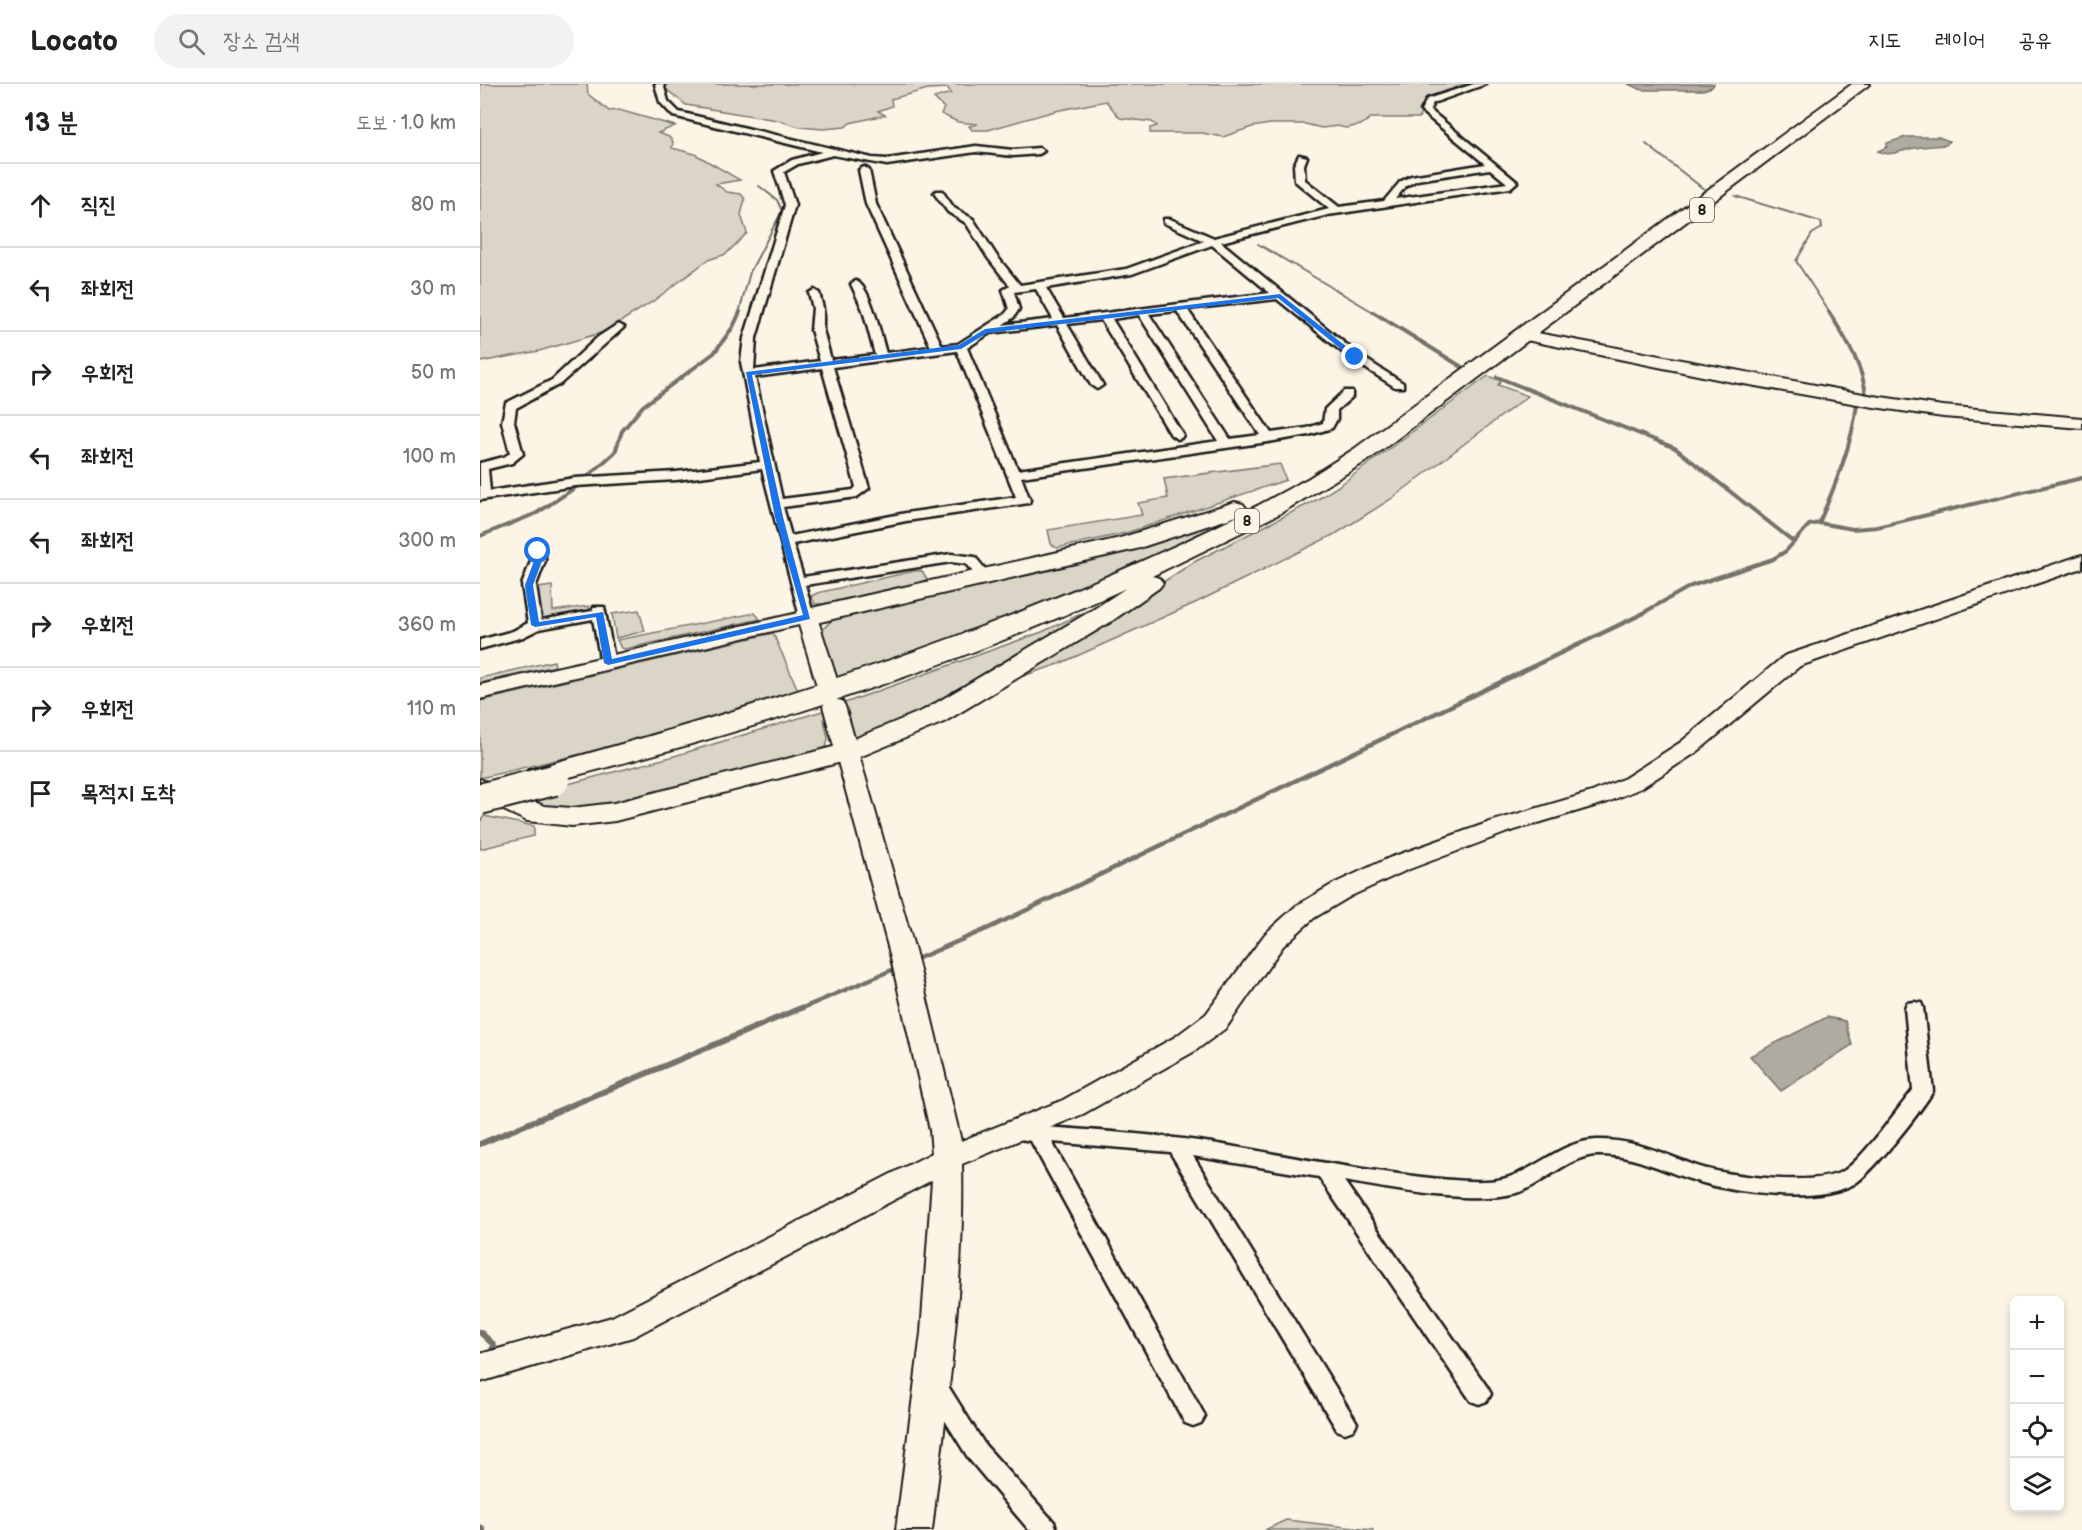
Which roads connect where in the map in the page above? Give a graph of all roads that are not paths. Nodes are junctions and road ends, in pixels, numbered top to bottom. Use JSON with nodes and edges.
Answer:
{"nodes":[{"id":1,"x":659,"y":84,"type":"edge"},
{"id":2,"x":1482,"y":84,"type":"edge"},
{"id":3,"x":1862,"y":84,"type":"edge"},
{"id":4,"x":1871,"y":84,"type":"edge"},
{"id":5,"x":1039,"y":151,"type":"dead end"},
{"id":6,"x":833,"y":152,"type":"junction"},
{"id":7,"x":1302,"y":158,"type":"dead end"},
{"id":8,"x":1491,"y":166,"type":"junction"},
{"id":9,"x":864,"y":170,"type":"dead end"},
{"id":10,"x":939,"y":193,"type":"dead end"},
{"id":11,"x":1388,"y":202,"type":"junction"},
{"id":12,"x":1336,"y":210,"type":"junction"},
{"id":13,"x":1167,"y":221,"type":"dead end"},
{"id":14,"x":1213,"y":241,"type":"junction"},
{"id":15,"x":856,"y":284,"type":"dead end"},
{"id":16,"x":1039,"y":285,"type":"junction"},
{"id":17,"x":1017,"y":288,"type":"junction"},
{"id":18,"x":814,"y":293,"type":"dead end"},
{"id":19,"x":1280,"y":296,"type":"junction"},
{"id":20,"x":1181,"y":308,"type":"junction"},
{"id":21,"x":1143,"y":312,"type":"junction"},
{"id":22,"x":1105,"y":317,"type":"junction"},
{"id":23,"x":1062,"y":322,"type":"junction"},
{"id":24,"x":618,"y":327,"type":"dead end"},
{"id":25,"x":985,"y":331,"type":"junction"},
{"id":26,"x":1532,"y":337,"type":"junction"},
{"id":27,"x":961,"y":347,"type":"junction"},
{"id":28,"x":938,"y":350,"type":"junction"},
{"id":29,"x":881,"y":357,"type":"junction"},
{"id":30,"x":827,"y":364,"type":"junction"},
{"id":31,"x":748,"y":374,"type":"junction"},
{"id":32,"x":1097,"y":385,"type":"dead end"},
{"id":33,"x":1399,"y":385,"type":"dead end"},
{"id":34,"x":1348,"y":394,"type":"dead end"},
{"id":35,"x":2082,"y":423,"type":"edge"},
{"id":36,"x":1177,"y":435,"type":"dead end"},
{"id":37,"x":1268,"y":438,"type":"junction"},
{"id":38,"x":1226,"y":443,"type":"junction"},
{"id":39,"x":1362,"y":454,"type":"junction"},
{"id":40,"x":767,"y":465,"type":"junction"},
{"id":41,"x":1014,"y":474,"type":"junction"},
{"id":42,"x":482,"y":495,"type":"edge"},
{"id":43,"x":776,"y":504,"type":"junction"},
{"id":44,"x":787,"y":541,"type":"junction"},
{"id":45,"x":538,"y":551,"type":"dead end"},
{"id":46,"x":1183,"y":560,"type":"junction"},
{"id":47,"x":2082,"y":561,"type":"edge"},
{"id":48,"x":984,"y":576,"type":"junction"},
{"id":49,"x":798,"y":582,"type":"junction"},
{"id":50,"x":807,"y":617,"type":"junction"},
{"id":51,"x":535,"y":625,"type":"junction"},
{"id":52,"x":480,"y":645,"type":"edge"},
{"id":53,"x":608,"y":663,"type":"junction"},
{"id":54,"x":480,"y":692,"type":"edge"},
{"id":55,"x":847,"y":752,"type":"junction"},
{"id":56,"x":546,"y":778,"type":"junction"},
{"id":57,"x":480,"y":789,"type":"edge"},
{"id":58,"x":480,"y":799,"type":"edge"},
{"id":59,"x":1914,"y":1008,"type":"dead end"},
{"id":60,"x":1027,"y":1134,"type":"junction"},
{"id":61,"x":1176,"y":1145,"type":"junction"},
{"id":62,"x":948,"y":1158,"type":"junction"},
{"id":63,"x":1325,"y":1170,"type":"junction"},
{"id":64,"x":480,"y":1368,"type":"edge"},
{"id":65,"x":933,"y":1382,"type":"junction"},
{"id":66,"x":1479,"y":1394,"type":"dead end"},
{"id":67,"x":1193,"y":1416,"type":"dead end"},
{"id":68,"x":1346,"y":1423,"type":"dead end"},
{"id":69,"x":914,"y":1530,"type":"edge"},
{"id":70,"x":1045,"y":1530,"type":"edge"}],
"edges":[{"from":1,"to":6,"type":"street"},
{"from":2,"to":8,"type":"street"},
{"from":3,"to":39,"type":"highway","number":"8"},
{"from":4,"to":26,"type":"highway","number":"8"},
{"from":5,"to":6,"type":"street"},
{"from":6,"to":31,"type":"street"},
{"from":7,"to":12,"type":"street"},
{"from":8,"to":11,"type":"street"},
{"from":8,"to":11,"type":"street"},
{"from":9,"to":28,"type":"street"},
{"from":10,"to":17,"type":"street"},
{"from":11,"to":12,"type":"street"},
{"from":12,"to":14,"type":"street"},
{"from":13,"to":14,"type":"street"},
{"from":14,"to":16,"type":"street"},
{"from":14,"to":19,"type":"street"},
{"from":15,"to":29,"type":"street"},
{"from":16,"to":17,"type":"street"},
{"from":16,"to":23,"type":"street"},
{"from":17,"to":25,"type":"street"},
{"from":18,"to":30,"type":"street"},
{"from":19,"to":20,"type":"street"},
{"from":19,"to":33,"type":"street"},
{"from":20,"to":21,"type":"street"},
{"from":20,"to":37,"type":"street"},
{"from":21,"to":22,"type":"street"},
{"from":21,"to":38,"type":"street"},
{"from":22,"to":23,"type":"street"},
{"from":22,"to":36,"type":"street"},
{"from":23,"to":25,"type":"street"},
{"from":23,"to":32,"type":"street"},
{"from":24,"to":42,"type":"street"},
{"from":25,"to":27,"type":"street"},
{"from":26,"to":35,"type":"street"},
{"from":26,"to":46,"type":"highway","number":"8"},
{"from":27,"to":28,"type":"street"},
{"from":27,"to":41,"type":"street"},
{"from":28,"to":29,"type":"street"},
{"from":29,"to":30,"type":"street"},
{"from":30,"to":31,"type":"street"},
{"from":30,"to":43,"type":"street"},
{"from":31,"to":40,"type":"street"},
{"from":34,"to":37,"type":"street"},
{"from":37,"to":38,"type":"street"},
{"from":38,"to":41,"type":"street"},
{"from":39,"to":48,"type":"highway"},
{"from":39,"to":56,"type":"highway","number":"8"},
{"from":40,"to":42,"type":"street"},
{"from":40,"to":43,"type":"street"},
{"from":41,"to":44,"type":"street"},
{"from":43,"to":44,"type":"street"},
{"from":44,"to":49,"type":"street"},
{"from":45,"to":51,"type":"street"},
{"from":46,"to":55,"type":"highway"},
{"from":46,"to":56,"type":"highway","number":"8"},
{"from":47,"to":60,"type":"street"},
{"from":48,"to":49,"type":"street"},
{"from":48,"to":50,"type":"highway"},
{"from":49,"to":50,"type":"street"},
{"from":50,"to":53,"type":"street"},
{"from":50,"to":55,"type":"street"},
{"from":51,"to":52,"type":"street"},
{"from":51,"to":53,"type":"street"},
{"from":53,"to":54,"type":"street"},
{"from":55,"to":57,"type":"highway"},
{"from":55,"to":62,"type":"street"},
{"from":56,"to":57,"type":"highway","number":"8"},
{"from":56,"to":58,"type":"highway","number":"8","bridge":true},
{"from":59,"to":63,"type":"street"},
{"from":60,"to":61,"type":"street"},
{"from":60,"to":62,"type":"street"},
{"from":60,"to":67,"type":"street"},
{"from":61,"to":63,"type":"street"},
{"from":61,"to":68,"type":"street"},
{"from":62,"to":64,"type":"street"},
{"from":62,"to":65,"type":"street"},
{"from":63,"to":66,"type":"street"},
{"from":65,"to":69,"type":"street"},
{"from":65,"to":70,"type":"street"}]}
